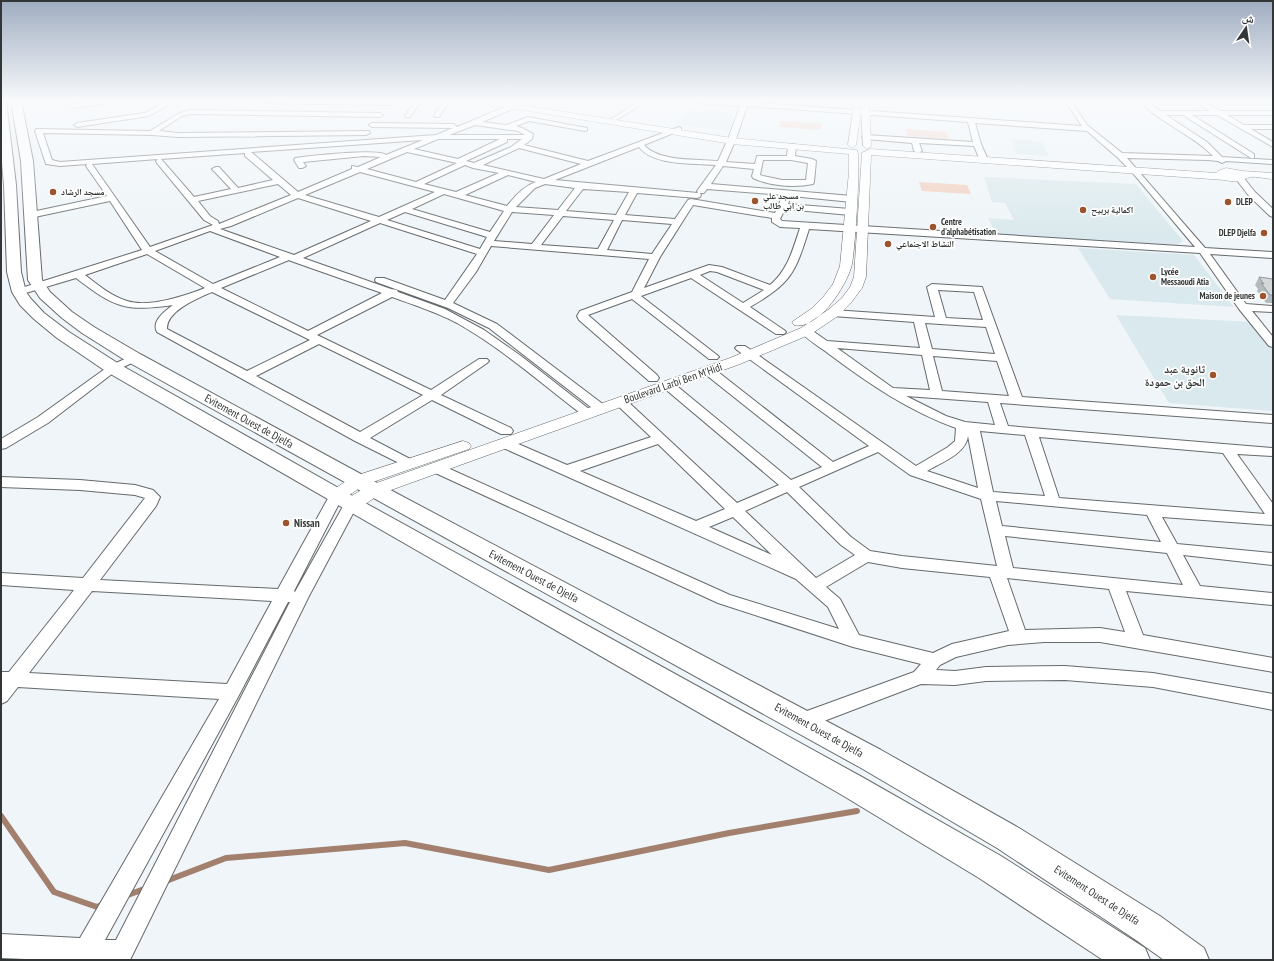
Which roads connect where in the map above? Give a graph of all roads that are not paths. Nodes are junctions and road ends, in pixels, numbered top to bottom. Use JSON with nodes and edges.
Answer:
{"nodes":[{"id":1,"x":6,"y":146,"type":"edge"},
{"id":2,"x":29,"y":146,"type":"edge"},
{"id":3,"x":36,"y":146,"type":"edge"},
{"id":4,"x":39,"y":146,"type":"edge"},
{"id":5,"x":187,"y":146,"type":"edge"},
{"id":6,"x":284,"y":146,"type":"edge"},
{"id":7,"x":334,"y":146,"type":"edge"},
{"id":8,"x":408,"y":146,"type":"edge"},
{"id":9,"x":410,"y":146,"type":"edge"},
{"id":10,"x":493,"y":146,"type":"edge"},
{"id":11,"x":519,"y":146,"type":"joint"},
{"id":12,"x":635,"y":146,"type":"edge"},
{"id":13,"x":641,"y":146,"type":"edge"},
{"id":14,"x":729,"y":146,"type":"edge"},
{"id":15,"x":792,"y":146,"type":"joint"},
{"id":16,"x":833,"y":146,"type":"edge"},
{"id":17,"x":878,"y":146,"type":"edge"},
{"id":18,"x":917,"y":146,"type":"edge"},
{"id":19,"x":978,"y":146,"type":"edge"},
{"id":20,"x":1109,"y":146,"type":"edge"},
{"id":21,"x":1195,"y":146,"type":"edge"},
{"id":22,"x":1206,"y":146,"type":"edge"},
{"id":23,"x":1235,"y":146,"type":"edge"},
{"id":24,"x":404,"y":148,"type":"junction"},
{"id":25,"x":861,"y":148,"type":"junction"},
{"id":26,"x":281,"y":150,"type":"junction"},
{"id":27,"x":918,"y":151,"type":"junction"},
{"id":28,"x":248,"y":154,"type":"junction"},
{"id":29,"x":382,"y":155,"type":"junction"},
{"id":30,"x":1120,"y":155,"type":"junction"},
{"id":31,"x":1251,"y":156,"type":"junction"},
{"id":32,"x":1273,"y":156,"type":"edge"},
{"id":33,"x":983,"y":157,"type":"junction"},
{"id":34,"x":174,"y":158,"type":"junction"},
{"id":35,"x":791,"y":158,"type":"junction"},
{"id":36,"x":1208,"y":158,"type":"junction"},
{"id":37,"x":1220,"y":158,"type":"junction"},
{"id":38,"x":1236,"y":159,"type":"junction"},
{"id":39,"x":160,"y":161,"type":"junction"},
{"id":40,"x":1273,"y":162,"type":"edge"},
{"id":41,"x":461,"y":163,"type":"junction"},
{"id":42,"x":721,"y":163,"type":"junction"},
{"id":43,"x":589,"y":164,"type":"junction"},
{"id":44,"x":90,"y":166,"type":"junction"},
{"id":45,"x":302,"y":166,"type":"dead end"},
{"id":46,"x":473,"y":166,"type":"junction"},
{"id":47,"x":758,"y":167,"type":"junction"},
{"id":48,"x":355,"y":168,"type":"junction"},
{"id":49,"x":1133,"y":168,"type":"junction"},
{"id":50,"x":216,"y":169,"type":"dead end"},
{"id":51,"x":506,"y":173,"type":"junction"},
{"id":52,"x":1232,"y":176,"type":"junction"},
{"id":53,"x":1273,"y":176,"type":"edge"},
{"id":54,"x":279,"y":181,"type":"junction"},
{"id":55,"x":543,"y":181,"type":"junction"},
{"id":56,"x":783,"y":181,"type":"junction"},
{"id":57,"x":1273,"y":181,"type":"edge"},
{"id":58,"x":415,"y":185,"type":"junction"},
{"id":59,"x":581,"y":186,"type":"junction"},
{"id":60,"x":705,"y":186,"type":"junction"},
{"id":61,"x":634,"y":190,"type":"junction"},
{"id":62,"x":236,"y":191,"type":"junction"},
{"id":63,"x":442,"y":192,"type":"junction"},
{"id":64,"x":784,"y":193,"type":"junction"},
{"id":65,"x":295,"y":194,"type":"junction"},
{"id":66,"x":697,"y":195,"type":"junction"},
{"id":67,"x":455,"y":196,"type":"junction"},
{"id":68,"x":111,"y":198,"type":"junction"},
{"id":69,"x":193,"y":200,"type":"junction"},
{"id":70,"x":691,"y":202,"type":"junction"},
{"id":71,"x":851,"y":205,"type":"junction"},
{"id":72,"x":782,"y":206,"type":"junction"},
{"id":73,"x":404,"y":209,"type":"junction"},
{"id":74,"x":508,"y":210,"type":"junction"},
{"id":75,"x":559,"y":213,"type":"junction"},
{"id":76,"x":1273,"y":214,"type":"edge"},
{"id":77,"x":30,"y":215,"type":"junction"},
{"id":78,"x":777,"y":216,"type":"junction"},
{"id":79,"x":620,"y":218,"type":"junction"},
{"id":80,"x":380,"y":221,"type":"junction"},
{"id":81,"x":677,"y":222,"type":"junction"},
{"id":82,"x":228,"y":224,"type":"junction"},
{"id":83,"x":805,"y":227,"type":"junction"},
{"id":84,"x":211,"y":228,"type":"junction"},
{"id":85,"x":848,"y":230,"type":"junction"},
{"id":86,"x":863,"y":230,"type":"junction"},
{"id":87,"x":490,"y":239,"type":"junction"},
{"id":88,"x":535,"y":246,"type":"junction"},
{"id":89,"x":1203,"y":251,"type":"junction"},
{"id":90,"x":146,"y":252,"type":"junction"},
{"id":91,"x":601,"y":252,"type":"junction"},
{"id":92,"x":483,"y":253,"type":"junction"},
{"id":93,"x":306,"y":254,"type":"junction"},
{"id":94,"x":1273,"y":255,"type":"edge"},
{"id":95,"x":654,"y":257,"type":"junction"},
{"id":96,"x":290,"y":258,"type":"junction"},
{"id":97,"x":77,"y":274,"type":"junction"},
{"id":98,"x":692,"y":274,"type":"junction"},
{"id":99,"x":37,"y":283,"type":"junction"},
{"id":100,"x":17,"y":288,"type":"junction"},
{"id":101,"x":212,"y":288,"type":"junction"},
{"id":102,"x":402,"y":288,"type":"junction"},
{"id":103,"x":771,"y":289,"type":"junction"},
{"id":104,"x":390,"y":294,"type":"junction"},
{"id":105,"x":635,"y":296,"type":"junction"},
{"id":106,"x":185,"y":300,"type":"junction"},
{"id":107,"x":448,"y":303,"type":"junction"},
{"id":108,"x":743,"y":307,"type":"junction"},
{"id":109,"x":1243,"y":307,"type":"junction"},
{"id":110,"x":1273,"y":310,"type":"edge"},
{"id":111,"x":834,"y":313,"type":"junction"},
{"id":112,"x":919,"y":320,"type":"junction"},
{"id":113,"x":942,"y":321,"type":"junction"},
{"id":114,"x":990,"y":324,"type":"junction"},
{"id":115,"x":780,"y":332,"type":"junction"},
{"id":116,"x":806,"y":332,"type":"junction"},
{"id":117,"x":308,"y":335,"type":"junction"},
{"id":118,"x":319,"y":340,"type":"junction"},
{"id":119,"x":823,"y":344,"type":"junction"},
{"id":120,"x":1273,"y":344,"type":"edge"},
{"id":121,"x":746,"y":352,"type":"junction"},
{"id":122,"x":927,"y":352,"type":"junction"},
{"id":123,"x":134,"y":358,"type":"junction"},
{"id":124,"x":1002,"y":358,"type":"junction"},
{"id":125,"x":483,"y":361,"type":"dead end"},
{"id":126,"x":711,"y":364,"type":"junction"},
{"id":127,"x":113,"y":368,"type":"junction"},
{"id":128,"x":247,"y":376,"type":"junction"},
{"id":129,"x":654,"y":378,"type":"junction"},
{"id":130,"x":668,"y":385,"type":"junction"},
{"id":131,"x":890,"y":391,"type":"junction"},
{"id":132,"x":432,"y":395,"type":"junction"},
{"id":133,"x":937,"y":395,"type":"junction"},
{"id":134,"x":993,"y":399,"type":"junction"},
{"id":135,"x":1017,"y":401,"type":"junction"},
{"id":136,"x":621,"y":402,"type":"junction"},
{"id":137,"x":589,"y":407,"type":"junction"},
{"id":138,"x":1273,"y":419,"type":"edge"},
{"id":139,"x":968,"y":426,"type":"junction"},
{"id":140,"x":1003,"y":430,"type":"junction"},
{"id":141,"x":1031,"y":433,"type":"junction"},
{"id":142,"x":505,"y":437,"type":"junction"},
{"id":143,"x":360,"y":438,"type":"junction"},
{"id":144,"x":659,"y":439,"type":"junction"},
{"id":145,"x":1,"y":445,"type":"edge"},
{"id":146,"x":880,"y":446,"type":"junction"},
{"id":147,"x":1227,"y":449,"type":"junction"},
{"id":148,"x":1273,"y":452,"type":"edge"},
{"id":149,"x":409,"y":464,"type":"junction"},
{"id":150,"x":831,"y":467,"type":"junction"},
{"id":151,"x":436,"y":468,"type":"junction"},
{"id":152,"x":568,"y":470,"type":"junction"},
{"id":153,"x":915,"y":472,"type":"junction"},
{"id":154,"x":1,"y":482,"type":"edge"},
{"id":155,"x":366,"y":486,"type":"junction"},
{"id":156,"x":789,"y":486,"type":"junction"},
{"id":157,"x":987,"y":496,"type":"junction"},
{"id":158,"x":343,"y":500,"type":"junction"},
{"id":159,"x":1054,"y":503,"type":"junction"},
{"id":160,"x":735,"y":510,"type":"junction"},
{"id":161,"x":1152,"y":511,"type":"junction"},
{"id":162,"x":1273,"y":515,"type":"edge"},
{"id":163,"x":1273,"y":520,"type":"edge"},
{"id":164,"x":696,"y":527,"type":"junction"},
{"id":165,"x":996,"y":530,"type":"junction"},
{"id":166,"x":1172,"y":549,"type":"junction"},
{"id":167,"x":866,"y":556,"type":"junction"},
{"id":168,"x":1273,"y":559,"type":"edge"},
{"id":169,"x":1001,"y":571,"type":"junction"},
{"id":170,"x":1,"y":579,"type":"edge"},
{"id":171,"x":808,"y":580,"type":"junction"},
{"id":172,"x":88,"y":584,"type":"junction"},
{"id":173,"x":1115,"y":584,"type":"junction"},
{"id":174,"x":1195,"y":592,"type":"junction"},
{"id":175,"x":292,"y":596,"type":"junction"},
{"id":176,"x":1273,"y":599,"type":"edge"},
{"id":177,"x":1020,"y":637,"type":"junction"},
{"id":178,"x":853,"y":640,"type":"junction"},
{"id":179,"x":1138,"y":641,"type":"junction"},
{"id":180,"x":934,"y":660,"type":"junction"},
{"id":181,"x":1273,"y":665,"type":"edge"},
{"id":182,"x":920,"y":677,"type":"junction"},
{"id":183,"x":7,"y":680,"type":"edge"},
{"id":184,"x":232,"y":692,"type":"junction"},
{"id":185,"x":1,"y":696,"type":"edge"},
{"id":186,"x":1273,"y":702,"type":"edge"},
{"id":187,"x":803,"y":721,"type":"junction"},
{"id":188,"x":1,"y":946,"type":"edge"},
{"id":189,"x":83,"y":956,"type":"edge"},
{"id":190,"x":120,"y":956,"type":"edge"},
{"id":191,"x":1133,"y":960,"type":"edge"},
{"id":192,"x":1192,"y":960,"type":"edge"}],
"edges":[{"from":1,"to":100,"type":"highway"},
{"from":2,"to":77,"type":"highway"},
{"from":3,"to":44,"type":"street"},
{"from":4,"to":34,"type":"street"},
{"from":5,"to":34,"type":"street"},
{"from":6,"to":26,"type":"street"},
{"from":7,"to":26,"type":"street"},
{"from":8,"to":24,"type":"street"},
{"from":9,"to":24,"type":"street"},
{"from":10,"to":41,"type":"street"},
{"from":11,"to":43,"type":"street"},
{"from":11,"to":46,"type":"street"},
{"from":12,"to":43,"type":"street"},
{"from":13,"to":42,"type":"street"},
{"from":14,"to":42,"type":"street"},
{"from":15,"to":25,"type":"main road"},
{"from":15,"to":35,"type":"street"},
{"from":16,"to":25,"type":"main road"},
{"from":17,"to":25,"type":"street"},
{"from":18,"to":27,"type":"street"},
{"from":19,"to":33,"type":"street"},
{"from":20,"to":30,"type":"street"},
{"from":21,"to":36,"type":"street"},
{"from":22,"to":37,"type":"street"},
{"from":23,"to":31,"type":"street"},
{"from":24,"to":29,"type":"street"},
{"from":24,"to":41,"type":"street"},
{"from":24,"to":48,"type":"street"},
{"from":25,"to":27,"type":"main road"},
{"from":25,"to":33,"type":"main road"},
{"from":25,"to":71,"type":"main road"},
{"from":25,"to":86,"type":"main road","name":"Boulevard Larbi Ben M'Hidi"},
{"from":26,"to":28,"type":"street"},
{"from":26,"to":34,"type":"street"},
{"from":27,"to":33,"type":"main road"},
{"from":28,"to":34,"type":"street"},
{"from":28,"to":54,"type":"street"},
{"from":29,"to":45,"type":"street"},
{"from":29,"to":48,"type":"street"},
{"from":30,"to":36,"type":"street"},
{"from":30,"to":49,"type":"street"},
{"from":31,"to":32,"type":"street"},
{"from":31,"to":38,"type":"street"},
{"from":33,"to":49,"type":"main road"},
{"from":34,"to":39,"type":"street"},
{"from":35,"to":47,"type":"street"},
{"from":35,"to":56,"type":"street"},
{"from":36,"to":37,"type":"street"},
{"from":36,"to":52,"type":"street"},
{"from":37,"to":38,"type":"street"},
{"from":37,"to":52,"type":"street"},
{"from":38,"to":40,"type":"street"},
{"from":39,"to":44,"type":"street"},
{"from":39,"to":69,"type":"street"},
{"from":41,"to":46,"type":"street"},
{"from":41,"to":58,"type":"street"},
{"from":42,"to":47,"type":"street"},
{"from":42,"to":60,"type":"street"},
{"from":43,"to":55,"type":"street"},
{"from":44,"to":68,"type":"street"},
{"from":46,"to":51,"type":"street"},
{"from":47,"to":56,"type":"street"},
{"from":48,"to":58,"type":"street"},
{"from":48,"to":65,"type":"street"},
{"from":49,"to":52,"type":"main road"},
{"from":49,"to":89,"type":"street"},
{"from":50,"to":62,"type":"street"},
{"from":51,"to":55,"type":"street"},
{"from":51,"to":67,"type":"street"},
{"from":52,"to":53,"type":"main road"},
{"from":52,"to":57,"type":"main road"},
{"from":52,"to":76,"type":"street"},
{"from":54,"to":62,"type":"street"},
{"from":54,"to":65,"type":"street"},
{"from":55,"to":59,"type":"street"},
{"from":55,"to":74,"type":"street"},
{"from":56,"to":64,"type":"street"},
{"from":58,"to":63,"type":"street"},
{"from":59,"to":61,"type":"street"},
{"from":59,"to":75,"type":"street"},
{"from":60,"to":64,"type":"street"},
{"from":60,"to":66,"type":"street"},
{"from":61,"to":66,"type":"street"},
{"from":61,"to":79,"type":"street"},
{"from":62,"to":69,"type":"street"},
{"from":63,"to":67,"type":"street"},
{"from":63,"to":73,"type":"street"},
{"from":64,"to":71,"type":"street"},
{"from":64,"to":72,"type":"street"},
{"from":65,"to":80,"type":"street"},
{"from":65,"to":82,"type":"street"},
{"from":65,"to":84,"type":"street"},
{"from":66,"to":70,"type":"street"},
{"from":67,"to":74,"type":"street"},
{"from":68,"to":77,"type":"street"},
{"from":68,"to":90,"type":"street"},
{"from":69,"to":84,"type":"street"},
{"from":70,"to":78,"type":"street"},
{"from":70,"to":81,"type":"street"},
{"from":71,"to":72,"type":"street"},
{"from":71,"to":85,"type":"main road"},
{"from":72,"to":78,"type":"street"},
{"from":73,"to":80,"type":"street"},
{"from":73,"to":87,"type":"street"},
{"from":74,"to":75,"type":"street"},
{"from":74,"to":87,"type":"street"},
{"from":75,"to":79,"type":"street"},
{"from":75,"to":88,"type":"street"},
{"from":77,"to":99,"type":"highway"},
{"from":78,"to":83,"type":"street"},
{"from":79,"to":81,"type":"street"},
{"from":79,"to":91,"type":"street"},
{"from":80,"to":92,"type":"street"},
{"from":80,"to":93,"type":"street"},
{"from":81,"to":95,"type":"street"},
{"from":82,"to":84,"type":"street"},
{"from":82,"to":93,"type":"street"},
{"from":83,"to":85,"type":"street"},
{"from":83,"to":103,"type":"street"},
{"from":84,"to":90,"type":"street"},
{"from":84,"to":96,"type":"street"},
{"from":85,"to":86,"type":"street"},
{"from":85,"to":115,"type":"main road"},
{"from":86,"to":89,"type":"street"},
{"from":86,"to":111,"type":"main road","name":"Boulevard Larbi Ben M'Hidi"},
{"from":87,"to":88,"type":"street"},
{"from":87,"to":92,"type":"street"},
{"from":88,"to":91,"type":"street"},
{"from":89,"to":94,"type":"street"},
{"from":89,"to":109,"type":"street"},
{"from":90,"to":97,"type":"street"},
{"from":90,"to":99,"type":"street"},
{"from":90,"to":101,"type":"street"},
{"from":91,"to":95,"type":"street"},
{"from":92,"to":107,"type":"street"},
{"from":93,"to":96,"type":"street"},
{"from":93,"to":102,"type":"street"},
{"from":95,"to":105,"type":"street"},
{"from":96,"to":101,"type":"street"},
{"from":96,"to":104,"type":"street"},
{"from":97,"to":99,"type":"street"},
{"from":97,"to":106,"type":"street"},
{"from":98,"to":103,"type":"street"},
{"from":98,"to":105,"type":"street"},
{"from":98,"to":108,"type":"street"},
{"from":99,"to":100,"type":"street"},
{"from":99,"to":123,"type":"highway","name":"Evitement Ouest de Djelfa"},
{"from":100,"to":127,"type":"highway"},
{"from":101,"to":106,"type":"street"},
{"from":101,"to":117,"type":"street"},
{"from":102,"to":104,"type":"street"},
{"from":102,"to":107,"type":"street"},
{"from":103,"to":108,"type":"street"},
{"from":104,"to":117,"type":"street"},
{"from":104,"to":137,"type":"street"},
{"from":105,"to":126,"type":"street"},
{"from":105,"to":129,"type":"street"},
{"from":106,"to":128,"type":"street"},
{"from":107,"to":137,"type":"street"},
{"from":108,"to":115,"type":"street"},
{"from":109,"to":110,"type":"street"},
{"from":109,"to":120,"type":"street"},
{"from":111,"to":112,"type":"street"},
{"from":111,"to":116,"type":"main road","name":"Boulevard Larbi Ben M'Hidi"},
{"from":112,"to":113,"type":"street"},
{"from":112,"to":122,"type":"street"},
{"from":113,"to":114,"type":"street"},
{"from":113,"to":114,"type":"street"},
{"from":114,"to":124,"type":"street"},
{"from":115,"to":121,"type":"main road"},
{"from":116,"to":119,"type":"street"},
{"from":116,"to":121,"type":"main road","name":"Boulevard Larbi Ben M'Hidi"},
{"from":117,"to":118,"type":"street"},
{"from":118,"to":128,"type":"street"},
{"from":118,"to":132,"type":"street"},
{"from":119,"to":122,"type":"street"},
{"from":119,"to":131,"type":"street"},
{"from":121,"to":126,"type":"main road","name":"Boulevard Larbi Ben M'Hidi"},
{"from":121,"to":146,"type":"street"},
{"from":122,"to":124,"type":"street"},
{"from":122,"to":133,"type":"street"},
{"from":123,"to":127,"type":"street"},
{"from":123,"to":155,"type":"highway","name":"Evitement Ouest de Djelfa"},
{"from":124,"to":135,"type":"street"},
{"from":125,"to":132,"type":"street"},
{"from":126,"to":129,"type":"main road"},
{"from":126,"to":130,"type":"main road","name":"Boulevard Larbi Ben M'Hidi"},
{"from":126,"to":150,"type":"street"},
{"from":127,"to":145,"type":"street"},
{"from":127,"to":158,"type":"highway"},
{"from":128,"to":143,"type":"street"},
{"from":129,"to":137,"type":"main road"},
{"from":130,"to":136,"type":"main road","name":"Boulevard Larbi Ben M'Hidi"},
{"from":130,"to":156,"type":"street"},
{"from":131,"to":133,"type":"street"},
{"from":131,"to":139,"type":"street"},
{"from":132,"to":142,"type":"street"},
{"from":132,"to":143,"type":"street"},
{"from":133,"to":134,"type":"street"},
{"from":134,"to":135,"type":"street"},
{"from":134,"to":140,"type":"street"},
{"from":135,"to":138,"type":"street"},
{"from":136,"to":137,"type":"main road","name":"Boulevard Larbi Ben M'Hidi"},
{"from":136,"to":144,"type":"street"},
{"from":137,"to":142,"type":"main road","name":"Boulevard Larbi Ben M'Hidi"},
{"from":139,"to":140,"type":"street"},
{"from":139,"to":153,"type":"street"},
{"from":139,"to":157,"type":"street"},
{"from":140,"to":141,"type":"street"},
{"from":141,"to":147,"type":"street"},
{"from":141,"to":159,"type":"street"},
{"from":142,"to":149,"type":"main road"},
{"from":142,"to":151,"type":"main road","name":"Boulevard Larbi Ben M'Hidi"},
{"from":142,"to":152,"type":"street"},
{"from":143,"to":149,"type":"street"},
{"from":144,"to":152,"type":"street"},
{"from":144,"to":160,"type":"street"},
{"from":146,"to":150,"type":"street"},
{"from":146,"to":153,"type":"street"},
{"from":147,"to":148,"type":"street"},
{"from":147,"to":162,"type":"street"},
{"from":149,"to":155,"type":"main road"},
{"from":150,"to":156,"type":"street"},
{"from":151,"to":155,"type":"main road","name":"Boulevard Larbi Ben M'Hidi"},
{"from":151,"to":178,"type":"street"},
{"from":152,"to":164,"type":"street"},
{"from":153,"to":157,"type":"street"},
{"from":154,"to":172,"type":"street"},
{"from":155,"to":158,"type":"main road","name":"Boulevard Larbi Ben M'Hidi"},
{"from":155,"to":187,"type":"highway","name":"Evitement Ouest de Djelfa"},
{"from":156,"to":160,"type":"street"},
{"from":156,"to":167,"type":"street"},
{"from":157,"to":159,"type":"street"},
{"from":157,"to":165,"type":"street"},
{"from":158,"to":175,"type":"street"},
{"from":158,"to":191,"type":"highway"},
{"from":159,"to":161,"type":"street"},
{"from":160,"to":164,"type":"street"},
{"from":160,"to":171,"type":"street"},
{"from":161,"to":163,"type":"street"},
{"from":161,"to":166,"type":"street"},
{"from":164,"to":171,"type":"street"},
{"from":165,"to":166,"type":"street"},
{"from":165,"to":169,"type":"street"},
{"from":166,"to":168,"type":"street"},
{"from":166,"to":174,"type":"street"},
{"from":167,"to":169,"type":"street"},
{"from":167,"to":171,"type":"street"},
{"from":169,"to":173,"type":"street"},
{"from":169,"to":177,"type":"street"},
{"from":170,"to":172,"type":"street"},
{"from":171,"to":178,"type":"street"},
{"from":172,"to":175,"type":"street"},
{"from":172,"to":183,"type":"street"},
{"from":173,"to":174,"type":"street"},
{"from":173,"to":179,"type":"street"},
{"from":174,"to":176,"type":"street"},
{"from":175,"to":184,"type":"street"},
{"from":175,"to":190,"type":"street"},
{"from":177,"to":179,"type":"street"},
{"from":177,"to":180,"type":"street"},
{"from":178,"to":180,"type":"street"},
{"from":179,"to":181,"type":"street"},
{"from":180,"to":182,"type":"street"},
{"from":182,"to":186,"type":"street"},
{"from":182,"to":187,"type":"street"},
{"from":183,"to":184,"type":"street"},
{"from":183,"to":185,"type":"street"},
{"from":184,"to":189,"type":"street"},
{"from":187,"to":192,"type":"highway","name":"Evitement Ouest de Djelfa"},
{"from":188,"to":189,"type":"street"},
{"from":189,"to":190,"type":"street"}]}
